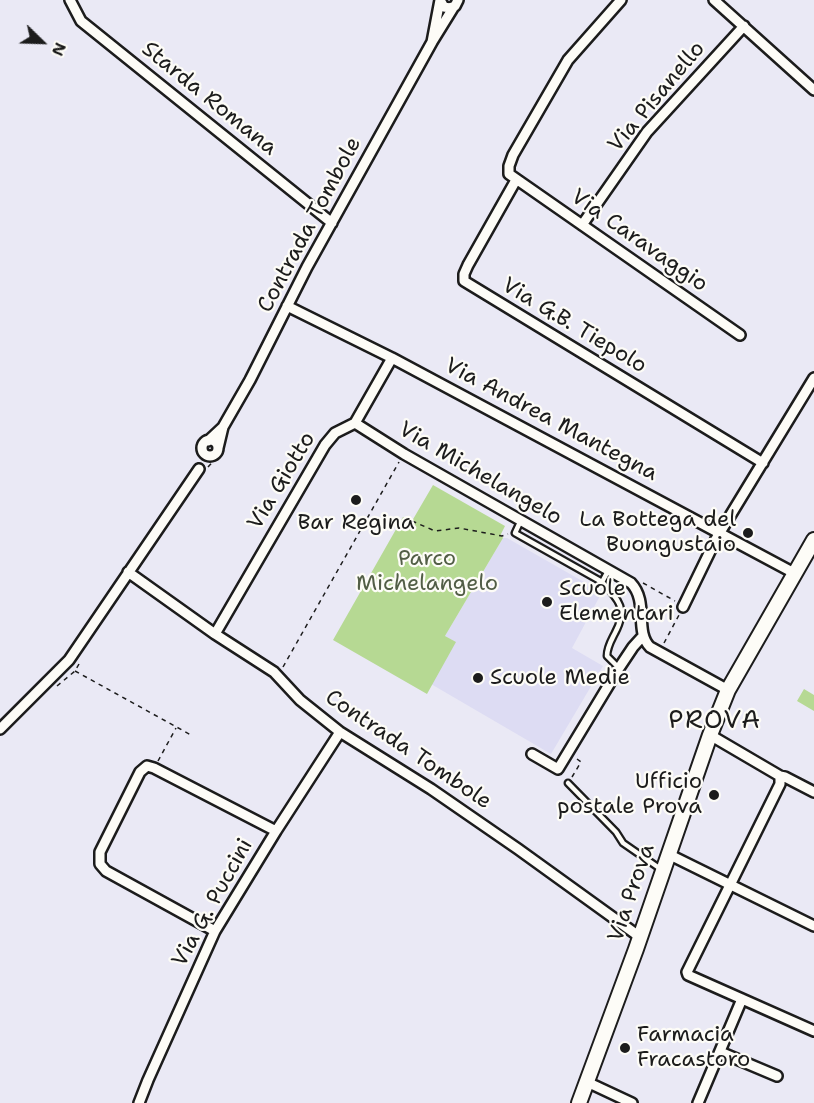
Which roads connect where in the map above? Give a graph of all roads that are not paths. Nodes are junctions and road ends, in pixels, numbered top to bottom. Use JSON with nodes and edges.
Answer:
{"nodes":[{"id":1,"x":70,"y":0,"type":"edge"},
{"id":2,"x":440,"y":0,"type":"edge"},
{"id":3,"x":621,"y":0,"type":"edge"},
{"id":4,"x":714,"y":0,"type":"edge"},
{"id":5,"x":456,"y":4,"type":"edge"},
{"id":6,"x":744,"y":26,"type":"junction"},
{"id":7,"x":432,"y":42,"type":"junction"},
{"id":8,"x":814,"y":90,"type":"edge"},
{"id":9,"x":516,"y":180,"type":"junction"},
{"id":10,"x":332,"y":223,"type":"junction"},
{"id":11,"x":582,"y":225,"type":"junction"},
{"id":12,"x":287,"y":306,"type":"junction"},
{"id":13,"x":740,"y":335,"type":"dead end"},
{"id":14,"x":392,"y":357,"type":"junction"},
{"id":15,"x":814,"y":378,"type":"edge"},
{"id":16,"x":355,"y":423,"type":"junction"},
{"id":17,"x":223,"y":427,"type":"junction"},
{"id":18,"x":205,"y":445,"type":"junction"},
{"id":19,"x":217,"y":451,"type":"junction"},
{"id":20,"x":763,"y":463,"type":"junction"},
{"id":21,"x":199,"y":469,"type":"junction"},
{"id":22,"x":521,"y":520,"type":"junction"},
{"id":23,"x":720,"y":532,"type":"junction"},
{"id":24,"x":814,"y":540,"type":"edge"},
{"id":25,"x":608,"y":571,"type":"junction"},
{"id":26,"x":128,"y":572,"type":"junction"},
{"id":27,"x":794,"y":573,"type":"junction"},
{"id":28,"x":602,"y":582,"type":"junction"},
{"id":29,"x":683,"y":607,"type":"road end"},
{"id":30,"x":215,"y":634,"type":"junction"},
{"id":31,"x":643,"y":636,"type":"junction"},
{"id":32,"x":619,"y":668,"type":"junction"},
{"id":33,"x":728,"y":690,"type":"junction"},
{"id":34,"x":0,"y":729,"type":"edge"},
{"id":35,"x":340,"y":732,"type":"junction"},
{"id":36,"x":710,"y":735,"type":"junction"},
{"id":37,"x":532,"y":754,"type":"dead end"},
{"id":38,"x":780,"y":776,"type":"junction"},
{"id":39,"x":568,"y":783,"type":"road end"},
{"id":40,"x":814,"y":792,"type":"edge"},
{"id":41,"x":276,"y":831,"type":"junction"},
{"id":42,"x":668,"y":854,"type":"junction"},
{"id":43,"x":662,"y":870,"type":"junction"},
{"id":44,"x":730,"y":884,"type":"junction"},
{"id":45,"x":814,"y":926,"type":"edge"},
{"id":46,"x":215,"y":931,"type":"junction"},
{"id":47,"x":640,"y":937,"type":"junction"},
{"id":48,"x":742,"y":999,"type":"junction"},
{"id":49,"x":814,"y":1031,"type":"edge"},
{"id":50,"x":720,"y":1052,"type":"junction"},
{"id":51,"x":777,"y":1076,"type":"dead end"},
{"id":52,"x":587,"y":1082,"type":"junction"},
{"id":53,"x":139,"y":1103,"type":"edge"},
{"id":54,"x":579,"y":1103,"type":"edge"},
{"id":55,"x":632,"y":1103,"type":"edge"},
{"id":56,"x":699,"y":1103,"type":"edge"}],
"edges":[{"from":1,"to":10,"type":"street","name":"Starda Romana"},
{"from":2,"to":5,"type":"street"},
{"from":2,"to":7,"type":"street","name":"Contrada Tombole"},
{"from":3,"to":9,"type":"street"},
{"from":4,"to":6,"type":"street"},
{"from":5,"to":7,"type":"street","name":"Contrada Tombole"},
{"from":6,"to":8,"type":"street"},
{"from":6,"to":11,"type":"street","name":"Via Pisanello"},
{"from":7,"to":10,"type":"street","name":"Contrada Tombole"},
{"from":9,"to":11,"type":"street","name":"Via Caravaggio"},
{"from":9,"to":20,"type":"street","name":"Via G.B. Tiepolo"},
{"from":10,"to":12,"type":"street","name":"Contrada Tombole"},
{"from":11,"to":13,"type":"street","name":"Via Caravaggio"},
{"from":12,"to":14,"type":"street","name":"Via Andrea Mantegna"},
{"from":12,"to":17,"type":"street","name":"Contrada Tombole"},
{"from":14,"to":16,"type":"street","name":"Via Giotto"},
{"from":14,"to":23,"type":"street","name":"Via Andrea Mantegna"},
{"from":15,"to":20,"type":"street"},
{"from":16,"to":22,"type":"street","name":"Via Michelangelo"},
{"from":16,"to":30,"type":"street","name":"Via Giotto"},
{"from":17,"to":18,"type":"street","name":"Contrada Tombole"},
{"from":17,"to":19,"type":"street","name":"Contrada Tombole"},
{"from":18,"to":19,"type":"street"},
{"from":18,"to":21,"type":"street"},
{"from":19,"to":21,"type":"street"},
{"from":20,"to":23,"type":"street"},
{"from":21,"to":26,"type":"street"},
{"from":22,"to":25,"type":"street","name":"Via Michelangelo"},
{"from":22,"to":28,"type":"lane"},
{"from":23,"to":27,"type":"street","name":"Via Andrea Mantegna"},
{"from":23,"to":29,"type":"street"},
{"from":24,"to":27,"type":"main road","name":"Via Prova"},
{"from":25,"to":28,"type":"lane"},
{"from":25,"to":31,"type":"street","name":"Via Michelangelo"},
{"from":26,"to":30,"type":"street","name":"Contrada Tombole"},
{"from":26,"to":34,"type":"street"},
{"from":27,"to":33,"type":"main road","name":"Via Prova"},
{"from":28,"to":32,"type":"lane"},
{"from":30,"to":35,"type":"street","name":"Contrada Tombole"},
{"from":31,"to":32,"type":"street"},
{"from":31,"to":33,"type":"street"},
{"from":32,"to":37,"type":"street"},
{"from":33,"to":36,"type":"main road","name":"Via Prova"},
{"from":35,"to":41,"type":"street","name":"Via G. Puccini"},
{"from":35,"to":47,"type":"street","name":"Contrada Tombole"},
{"from":36,"to":38,"type":"street"},
{"from":36,"to":42,"type":"main road","name":"Via Prova"},
{"from":38,"to":40,"type":"street"},
{"from":38,"to":44,"type":"street"},
{"from":39,"to":43,"type":"lane"},
{"from":41,"to":46,"type":"street","name":"Via G. Puccini"},
{"from":41,"to":46,"type":"street"},
{"from":42,"to":43,"type":"main road","name":"Via Prova"},
{"from":42,"to":44,"type":"street"},
{"from":43,"to":47,"type":"main road","name":"Via Prova"},
{"from":44,"to":45,"type":"street"},
{"from":44,"to":48,"type":"street"},
{"from":46,"to":53,"type":"street","name":"Via G. Puccini"},
{"from":47,"to":52,"type":"main road","name":"Via Prova"},
{"from":48,"to":49,"type":"street"},
{"from":48,"to":50,"type":"street"},
{"from":50,"to":51,"type":"street"},
{"from":50,"to":56,"type":"street"},
{"from":52,"to":54,"type":"main road","name":"Via Prova"},
{"from":52,"to":55,"type":"street"}]}
